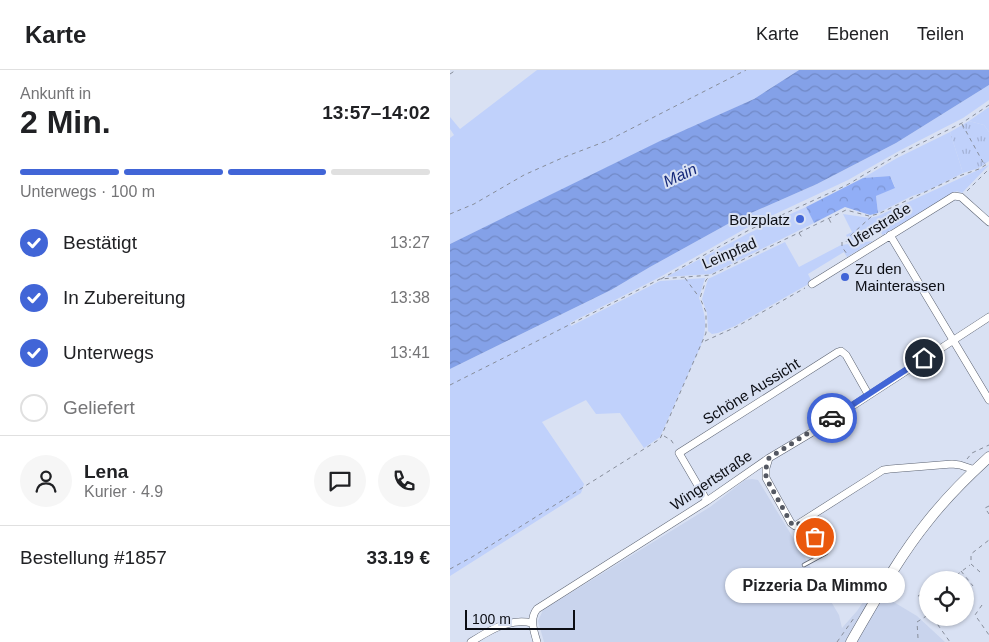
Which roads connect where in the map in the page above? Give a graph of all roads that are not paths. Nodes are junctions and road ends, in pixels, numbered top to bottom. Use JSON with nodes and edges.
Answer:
{"nodes":[{"id":1,"x":989,"y":222,"type":"edge"},
{"id":2,"x":890,"y":235,"type":"junction"},
{"id":3,"x":812,"y":284,"type":"road end"},
{"id":4,"x":989,"y":317,"type":"edge"},
{"id":5,"x":953,"y":340,"type":"junction"},
{"id":6,"x":868,"y":394,"type":"junction"},
{"id":7,"x":989,"y":400,"type":"edge"},
{"id":8,"x":989,"y":457,"type":"edge"},
{"id":9,"x":769,"y":458,"type":"junction"},
{"id":10,"x":975,"y":470,"type":"junction"},
{"id":11,"x":707,"y":501,"type":"junction"},
{"id":12,"x":805,"y":520,"type":"junction"},
{"id":13,"x":804,"y":565,"type":"dead end"},
{"id":14,"x":532,"y":624,"type":"junction"},
{"id":15,"x":471,"y":642,"type":"edge"},
{"id":16,"x":536,"y":642,"type":"edge"},
{"id":17,"x":851,"y":642,"type":"edge"}],
"edges":[{"from":1,"to":2,"type":"street","name":"Uferstraße"},
{"from":2,"to":3,"type":"street","name":"Uferstraße"},
{"from":2,"to":5,"type":"street"},
{"from":4,"to":5,"type":"street","name":"Wingertstraße"},
{"from":5,"to":6,"type":"street","name":"Wingertstraße"},
{"from":5,"to":7,"type":"street"},
{"from":6,"to":9,"type":"street","name":"Wingertstraße"},
{"from":6,"to":11,"type":"street","name":"Schöne Aussicht"},
{"from":8,"to":10,"type":"main road"},
{"from":9,"to":11,"type":"street","name":"Wingertstraße"},
{"from":9,"to":12,"type":"street"},
{"from":10,"to":12,"type":"street"},
{"from":10,"to":17,"type":"main road"},
{"from":11,"to":14,"type":"street","name":"Wingertstraße"},
{"from":12,"to":13,"type":"lane"},
{"from":14,"to":15,"type":"street"},
{"from":14,"to":16,"type":"street"}]}
